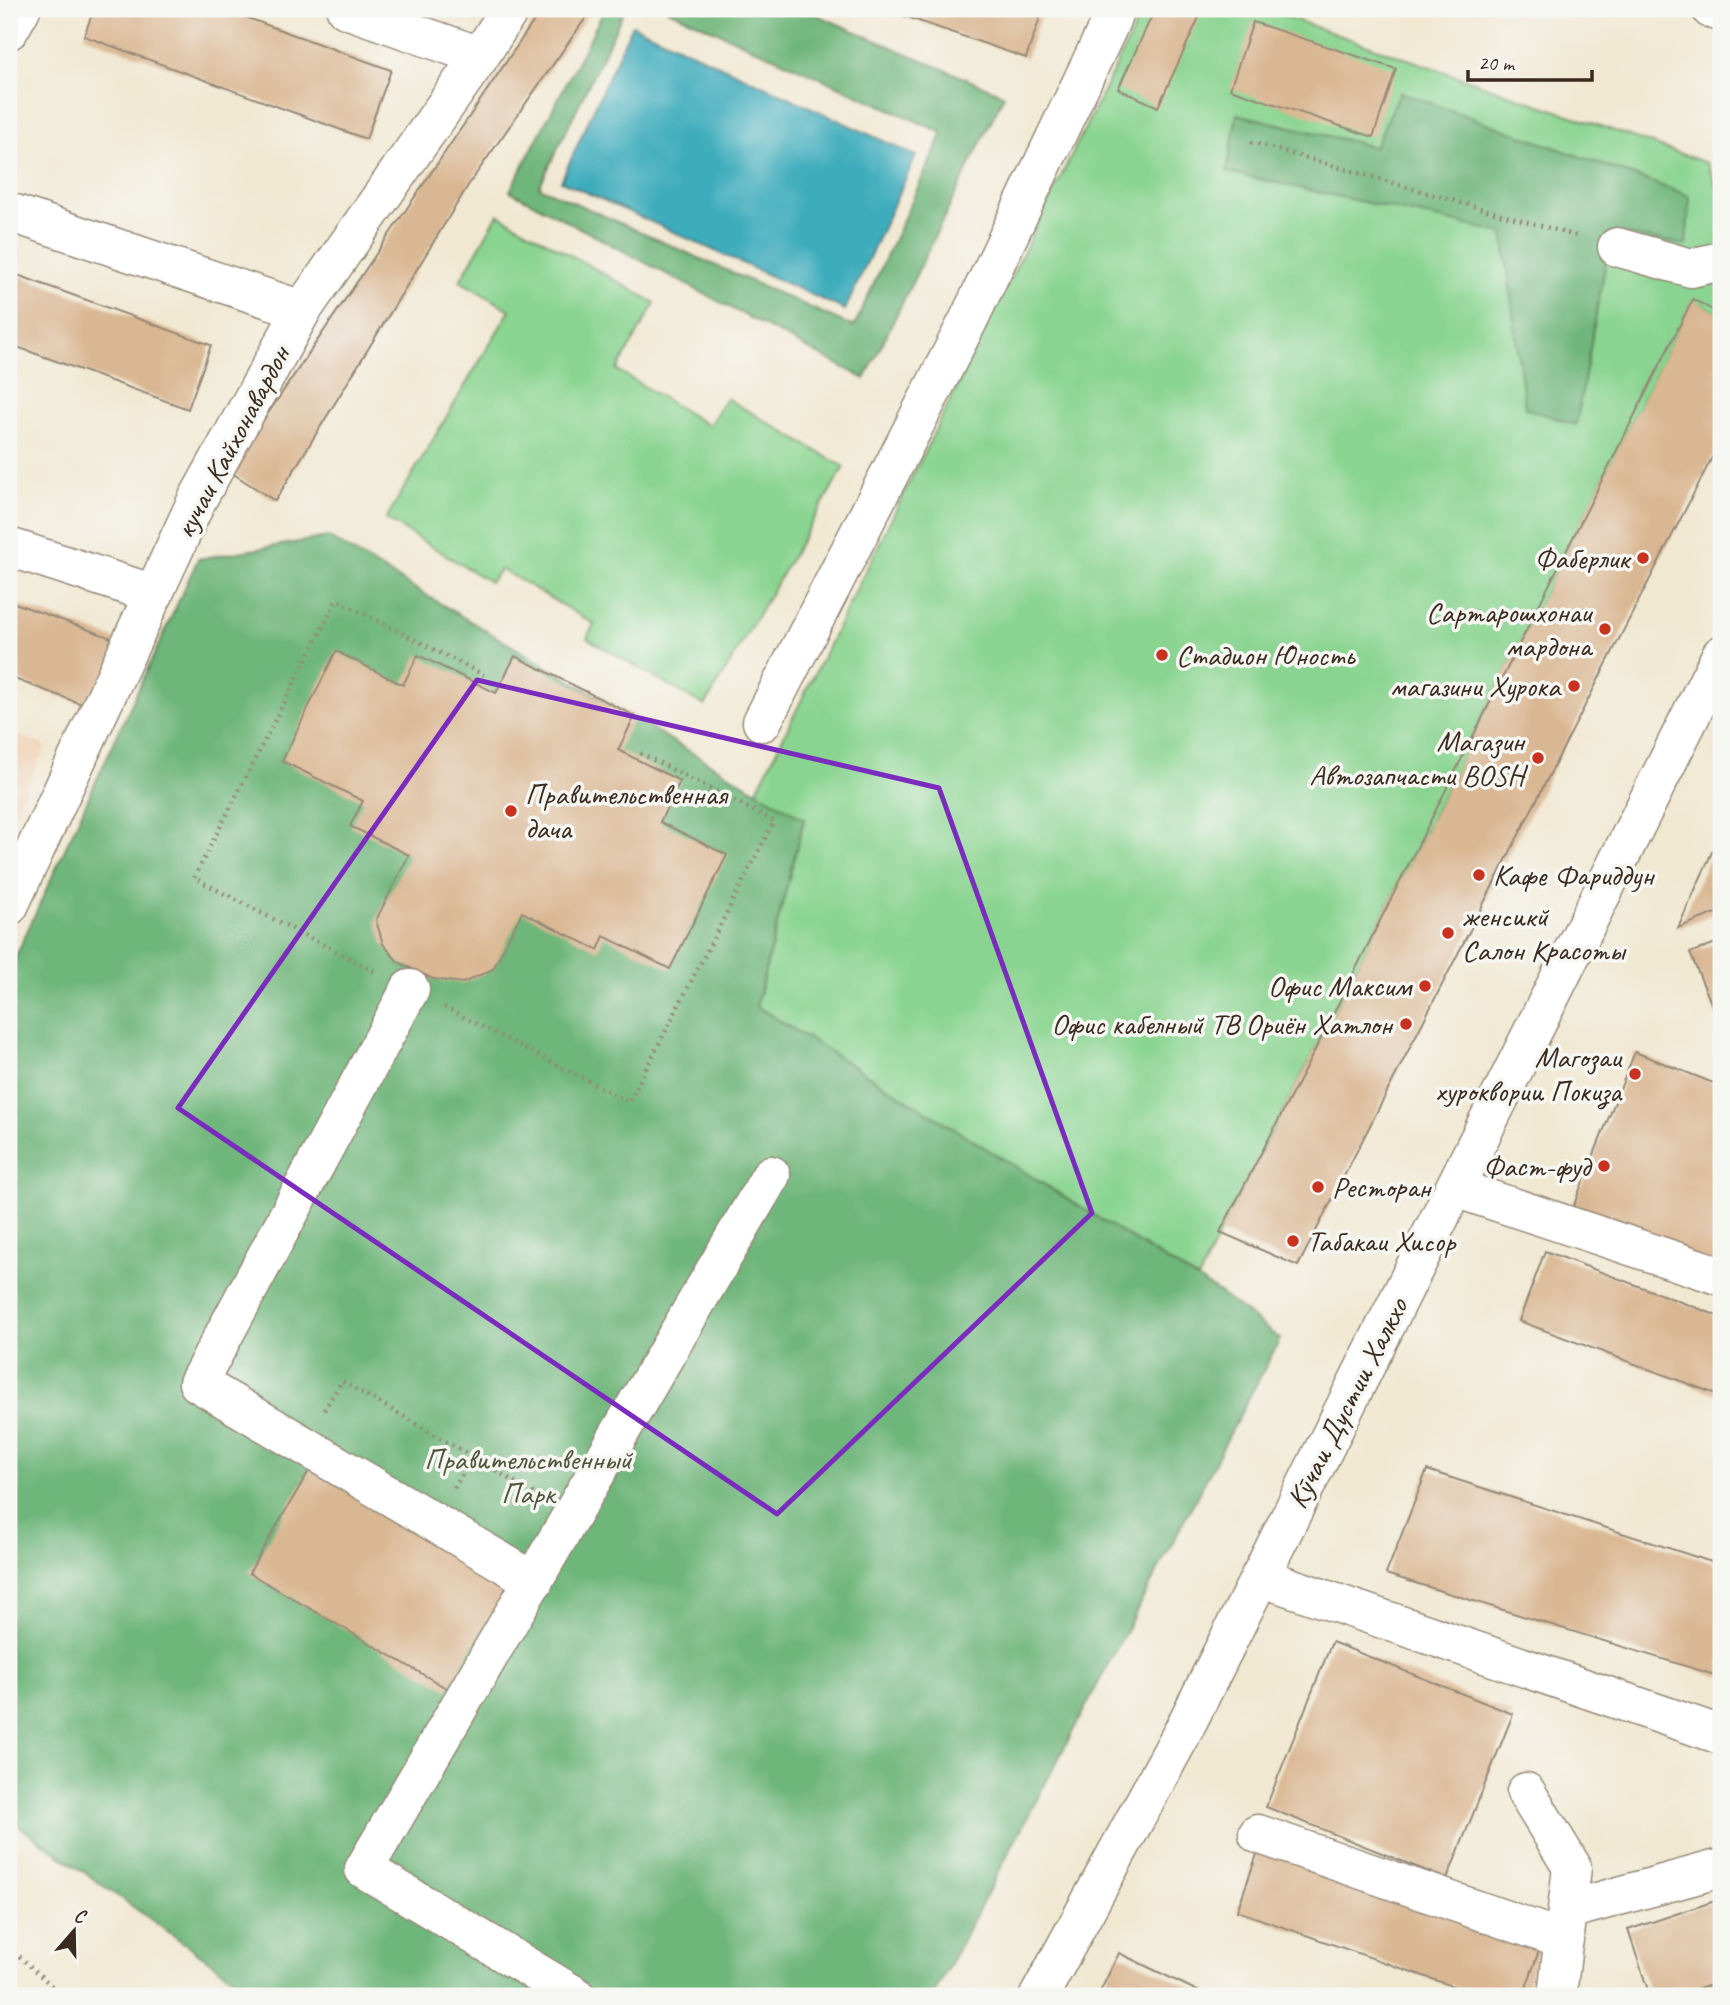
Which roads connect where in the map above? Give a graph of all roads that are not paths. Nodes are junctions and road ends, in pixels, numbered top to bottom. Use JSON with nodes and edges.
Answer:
{"nodes":[{"id":1,"x":21,"y":9,"type":"edge"},
{"id":2,"x":346,"y":9,"type":"edge"},
{"id":3,"x":510,"y":9,"type":"edge"},
{"id":4,"x":1115,"y":9,"type":"edge"},
{"id":5,"x":1711,"y":9,"type":"edge"},
{"id":6,"x":1721,"y":12,"type":"edge"},
{"id":7,"x":9,"y":30,"type":"edge"},
{"id":8,"x":480,"y":56,"type":"junction"},
{"id":9,"x":9,"y":212,"type":"edge"},
{"id":10,"x":1617,"y":247,"type":"road end"},
{"id":11,"x":1721,"y":261,"type":"edge"},
{"id":12,"x":302,"y":310,"type":"junction"},
{"id":13,"x":9,"y":547,"type":"edge"},
{"id":14,"x":154,"y":594,"type":"junction"},
{"id":15,"x":1721,"y":655,"type":"edge"},
{"id":16,"x":762,"y":722,"type":"dead end"},
{"id":17,"x":9,"y":906,"type":"edge"},
{"id":18,"x":410,"y":989,"type":"road end"},
{"id":19,"x":771,"y":1175,"type":"dead end"},
{"id":20,"x":1455,"y":1188,"type":"junction"},
{"id":21,"x":1721,"y":1276,"type":"edge"},
{"id":22,"x":1260,"y":1577,"type":"junction"},
{"id":23,"x":534,"y":1581,"type":"junction"},
{"id":24,"x":1721,"y":1735,"type":"edge"},
{"id":25,"x":1526,"y":1792,"type":"dead end"},
{"id":26,"x":1258,"y":1834,"type":"dead end"},
{"id":27,"x":1721,"y":1868,"type":"edge"},
{"id":28,"x":1566,"y":1925,"type":"junction"},
{"id":29,"x":576,"y":1996,"type":"edge"},
{"id":30,"x":1039,"y":1996,"type":"edge"},
{"id":31,"x":1557,"y":1996,"type":"edge"}],
"edges":[{"from":1,"to":7,"type":"street"},
{"from":2,"to":8,"type":"street"},
{"from":3,"to":8,"type":"street","name":"кучаи Кайхонавардон"},
{"from":4,"to":16,"type":"street"},
{"from":5,"to":6,"type":"street"},
{"from":8,"to":12,"type":"street","name":"кучаи Кайхонавардон"},
{"from":9,"to":12,"type":"street"},
{"from":10,"to":11,"type":"street"},
{"from":12,"to":14,"type":"street","name":"кучаи Кайхонавардон"},
{"from":13,"to":14,"type":"street"},
{"from":14,"to":17,"type":"street","name":"кучаи Кайхонавардон"},
{"from":15,"to":20,"type":"street","name":"Кӯчаи Дустии Халкхо"},
{"from":18,"to":23,"type":"street"},
{"from":19,"to":23,"type":"street"},
{"from":20,"to":21,"type":"street"},
{"from":20,"to":22,"type":"street","name":"Кӯчаи Дустии Халкхо"},
{"from":22,"to":24,"type":"street"},
{"from":22,"to":30,"type":"street","name":"Кӯчаи Дустии Халкхо"},
{"from":23,"to":29,"type":"street"},
{"from":25,"to":28,"type":"street"},
{"from":26,"to":28,"type":"street"},
{"from":27,"to":28,"type":"street"},
{"from":28,"to":31,"type":"street"}]}
